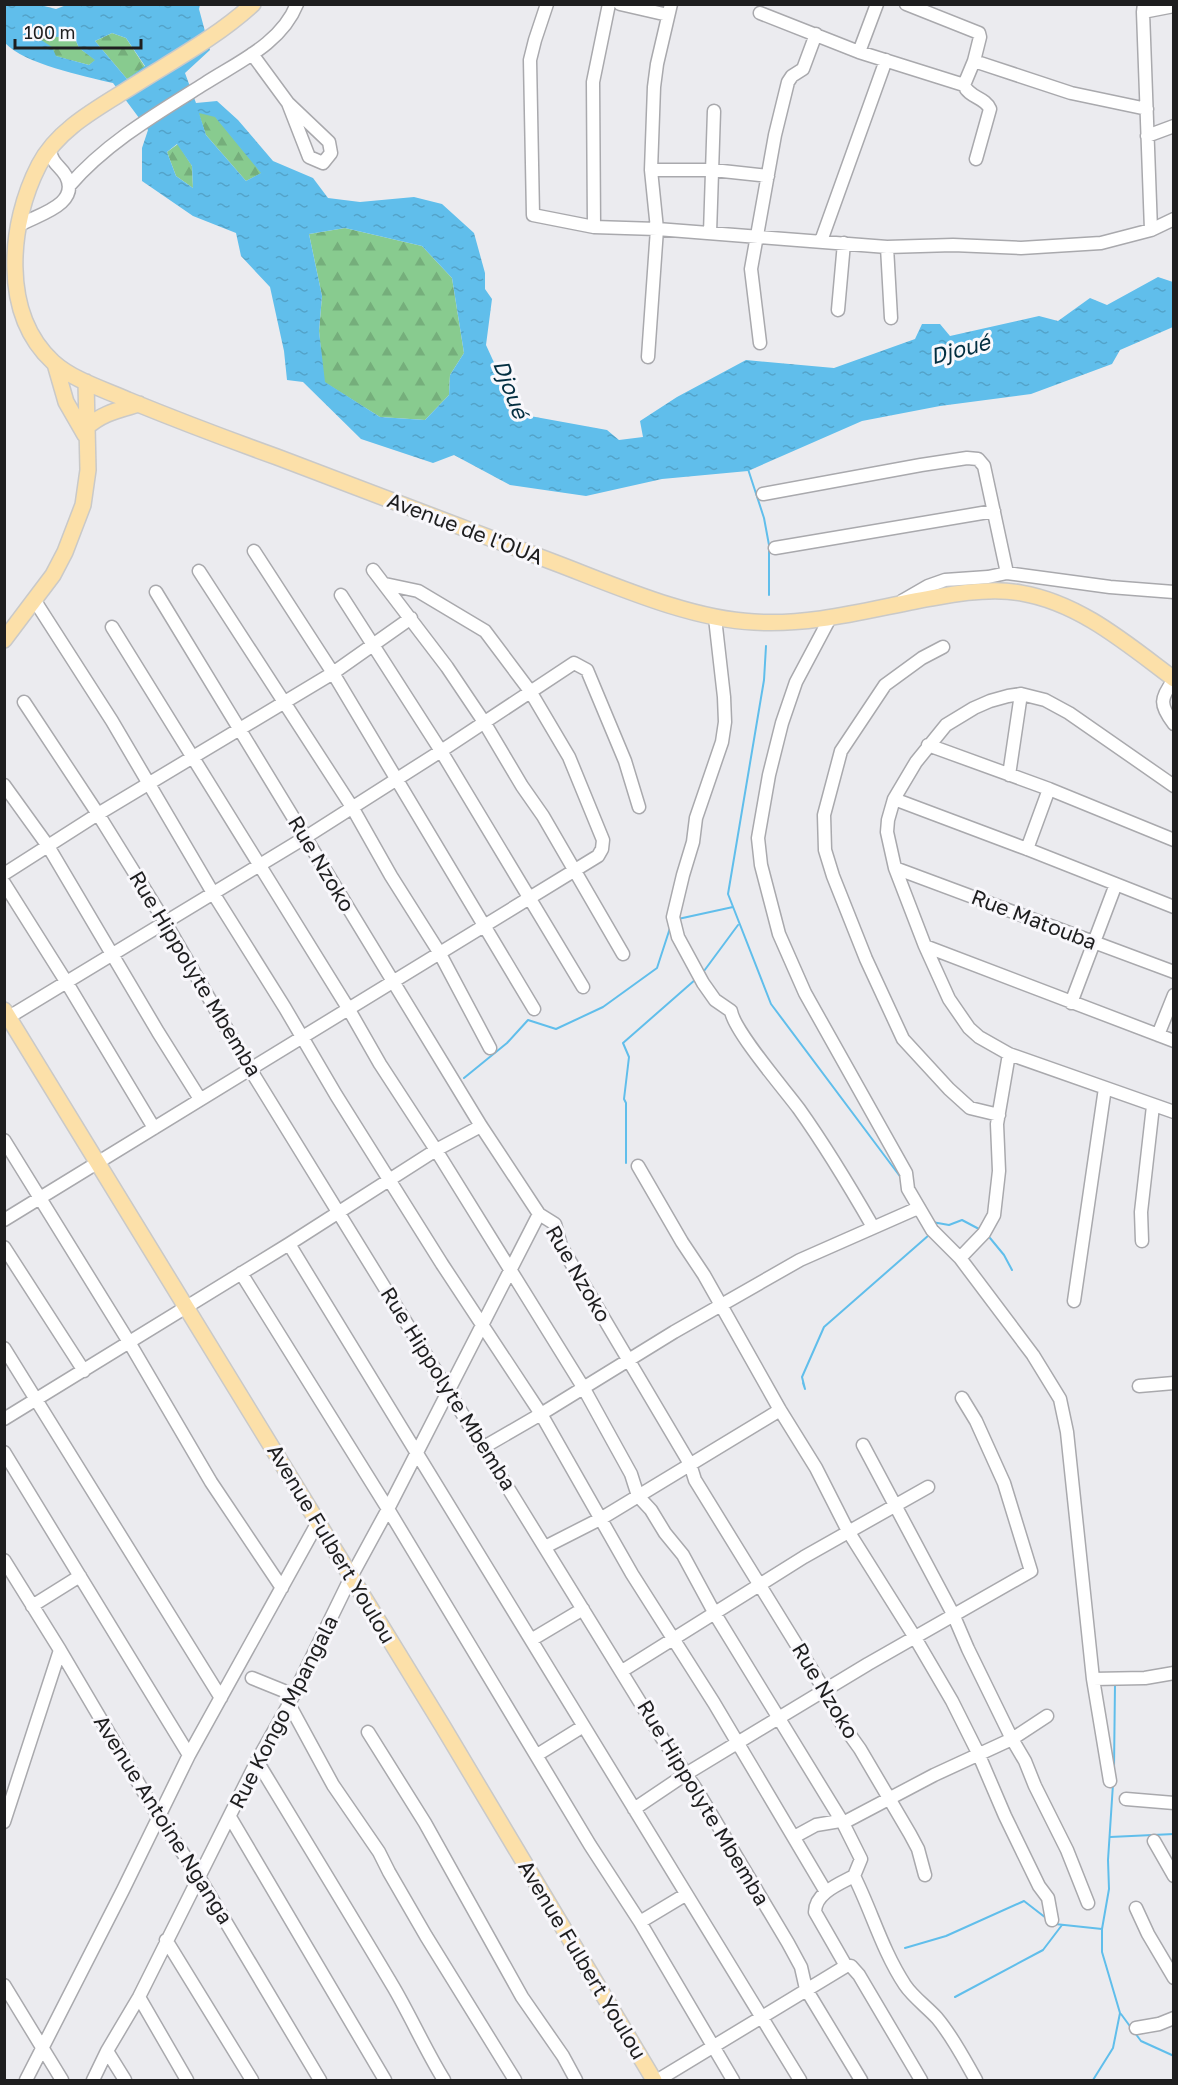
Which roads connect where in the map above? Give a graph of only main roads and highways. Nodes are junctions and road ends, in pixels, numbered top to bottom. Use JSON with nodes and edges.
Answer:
{"nodes":[{"id":1,"x":253,"y":4,"type":"edge"},
{"id":2,"x":266,"y":4,"type":"edge"},
{"id":3,"x":240,"y":17,"type":"junction"},
{"id":4,"x":55,"y":364,"type":"junction"},
{"id":5,"x":86,"y":382,"type":"junction"},
{"id":6,"x":139,"y":404,"type":"junction"},
{"id":7,"x":86,"y":432,"type":"junction"},
{"id":8,"x":4,"y":640,"type":"edge"},
{"id":9,"x":1173,"y":679,"type":"edge"},
{"id":10,"x":7,"y":1014,"type":"edge"},
{"id":11,"x":656,"y":2080,"type":"edge"}],
"edges":[{"from":1,"to":3,"type":"main road"},
{"from":2,"to":3,"type":"main road"},
{"from":3,"to":4,"type":"main road","name":"Avenue de l'OUA"},
{"from":4,"to":5,"type":"main road","name":"Avenue de l'OUA"},
{"from":4,"to":7,"type":"main road"},
{"from":5,"to":6,"type":"main road","name":"Avenue de l'OUA"},
{"from":5,"to":7,"type":"main road"},
{"from":6,"to":7,"type":"main road"},
{"from":6,"to":9,"type":"main road","name":"Avenue de l'OUA"},
{"from":7,"to":8,"type":"main road"},
{"from":10,"to":11,"type":"main road","name":"Avenue Fulbert Youlou"}]}
